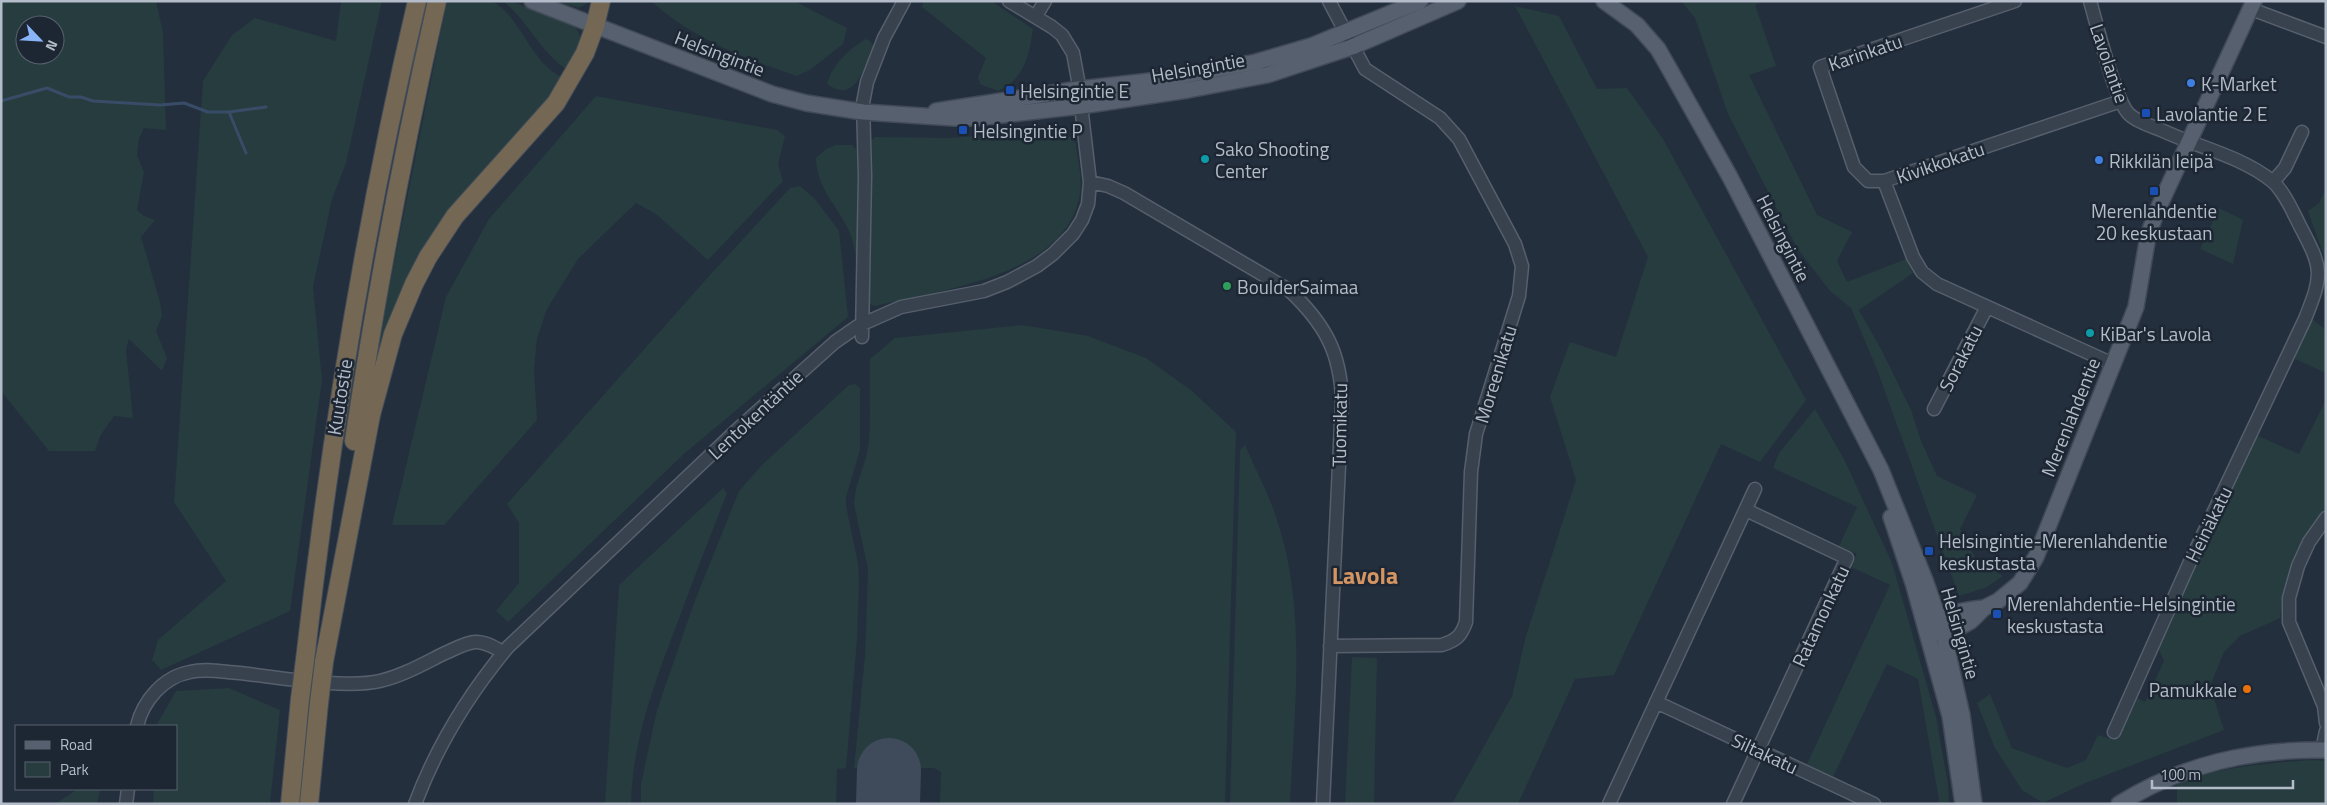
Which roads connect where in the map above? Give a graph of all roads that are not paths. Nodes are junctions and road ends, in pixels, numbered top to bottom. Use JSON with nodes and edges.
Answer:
{"nodes":[{"id":1,"x":406,"y":1,"type":"edge"},
{"id":2,"x":417,"y":1,"type":"edge"},
{"id":3,"x":438,"y":1,"type":"edge"},
{"id":4,"x":532,"y":1,"type":"edge"},
{"id":5,"x":601,"y":1,"type":"edge"},
{"id":6,"x":904,"y":1,"type":"edge"},
{"id":7,"x":1009,"y":1,"type":"edge"},
{"id":8,"x":1045,"y":1,"type":"edge"},
{"id":9,"x":1328,"y":1,"type":"edge"},
{"id":10,"x":1420,"y":1,"type":"edge"},
{"id":11,"x":1458,"y":1,"type":"edge"},
{"id":12,"x":1604,"y":1,"type":"edge"},
{"id":13,"x":1621,"y":1,"type":"edge"},
{"id":14,"x":2015,"y":1,"type":"edge"},
{"id":15,"x":2090,"y":1,"type":"edge"},
{"id":16,"x":2252,"y":5,"type":"edge"},
{"id":17,"x":1036,"y":16,"type":"junction"},
{"id":18,"x":595,"y":26,"type":"junction"},
{"id":19,"x":1345,"y":33,"type":"junction"},
{"id":20,"x":2326,"y":36,"type":"edge"},
{"id":21,"x":1352,"y":47,"type":"junction"},
{"id":22,"x":1670,"y":70,"type":"junction"},
{"id":23,"x":1079,"y":89,"type":"junction"},
{"id":24,"x":2121,"y":101,"type":"junction"},
{"id":25,"x":1081,"y":106,"type":"junction"},
{"id":26,"x":863,"y":112,"type":"junction"},
{"id":27,"x":902,"y":115,"type":"junction"},
{"id":28,"x":2302,"y":132,"type":"dead end"},
{"id":29,"x":2189,"y":142,"type":"junction"},
{"id":30,"x":1884,"y":181,"type":"junction"},
{"id":31,"x":1090,"y":182,"type":"junction"},
{"id":32,"x":2273,"y":182,"type":"junction"},
{"id":33,"x":368,"y":230,"type":"junction"},
{"id":34,"x":1986,"y":307,"type":"junction"},
{"id":35,"x":2305,"y":319,"type":"joint"},
{"id":36,"x":864,"y":323,"type":"junction"},
{"id":37,"x":862,"y":337,"type":"dead end"},
{"id":38,"x":2113,"y":364,"type":"junction"},
{"id":39,"x":1934,"y":410,"type":"dead end"},
{"id":40,"x":1858,"y":426,"type":"junction"},
{"id":41,"x":1756,"y":489,"type":"dead end"},
{"id":42,"x":1746,"y":510,"type":"junction"},
{"id":43,"x":2326,"y":518,"type":"edge"},
{"id":44,"x":1941,"y":625,"type":"junction"},
{"id":45,"x":1927,"y":632,"type":"junction"},
{"id":46,"x":1330,"y":646,"type":"junction"},
{"id":47,"x":503,"y":652,"type":"junction"},
{"id":48,"x":324,"y":662,"type":"junction"},
{"id":49,"x":1656,"y":702,"type":"junction"},
{"id":50,"x":2326,"y":722,"type":"edge"},
{"id":51,"x":137,"y":725,"type":"edge"},
{"id":52,"x":2326,"y":731,"type":"edge"},
{"id":53,"x":2114,"y":732,"type":"dead end"},
{"id":54,"x":1758,"y":750,"type":"junction"},
{"id":55,"x":2324,"y":750,"type":"edge"},
{"id":56,"x":128,"y":790,"type":"edge"},
{"id":57,"x":1860,"y":801,"type":"edge"},
{"id":58,"x":126,"y":804,"type":"edge"},
{"id":59,"x":290,"y":804,"type":"edge"},
{"id":60,"x":309,"y":804,"type":"edge"},
{"id":61,"x":415,"y":804,"type":"edge"},
{"id":62,"x":1323,"y":804,"type":"edge"},
{"id":63,"x":1609,"y":804,"type":"edge"},
{"id":64,"x":1733,"y":804,"type":"edge"},
{"id":65,"x":1874,"y":804,"type":"edge"},
{"id":66,"x":1963,"y":804,"type":"edge"},
{"id":67,"x":1974,"y":804,"type":"edge"},
{"id":68,"x":2119,"y":804,"type":"edge"}],
"edges":[{"from":1,"to":33,"type":"highway"},
{"from":2,"to":33,"type":"highway","name":"Kuutostie"},
{"from":3,"to":48,"type":"highway","name":"Kuutostie"},
{"from":4,"to":18,"type":"main road","name":"Helsingintie"},
{"from":5,"to":18,"type":"highway"},
{"from":6,"to":26,"type":"street"},
{"from":7,"to":17,"type":"street","name":"Lentokentäntie"},
{"from":8,"to":17,"type":"street"},
{"from":9,"to":19,"type":"street","name":"Moreenikatu"},
{"from":10,"to":19,"type":"main road","name":"Helsingintie"},
{"from":11,"to":21,"type":"main road","name":"Helsingintie"},
{"from":12,"to":22,"type":"main road","name":"Helsingintie"},
{"from":13,"to":22,"type":"main road","name":"Helsingintie"},
{"from":14,"to":30,"type":"street","name":"Karinkatu"},
{"from":15,"to":24,"type":"street","name":"Lavolantie"},
{"from":16,"to":20,"type":"street"},
{"from":16,"to":29,"type":"main road","name":"Merenlahdentie"},
{"from":17,"to":23,"type":"street","name":"Lentokentäntie"},
{"from":18,"to":26,"type":"main road","name":"Helsingintie"},
{"from":18,"to":48,"type":"highway"},
{"from":19,"to":21,"type":"street","name":"Moreenikatu"},
{"from":19,"to":23,"type":"main road","name":"Helsingintie"},
{"from":21,"to":25,"type":"main road","name":"Helsingintie"},
{"from":21,"to":46,"type":"street","name":"Moreenikatu"},
{"from":22,"to":40,"type":"main road","name":"Helsingintie"},
{"from":23,"to":25,"type":"street","name":"Lentokentäntie"},
{"from":23,"to":27,"type":"main road","name":"Helsingintie"},
{"from":24,"to":29,"type":"street","name":"Lavolantie"},
{"from":24,"to":30,"type":"street","name":"Kivikkokatu"},
{"from":25,"to":27,"type":"main road","name":"Helsingintie"},
{"from":25,"to":31,"type":"street","name":"Lentokentäntie"},
{"from":26,"to":27,"type":"main road","name":"Helsingintie"},
{"from":26,"to":36,"type":"street"},
{"from":28,"to":32,"type":"street"},
{"from":29,"to":32,"type":"street","name":"Lavolantie"},
{"from":29,"to":38,"type":"main road","name":"Merenlahdentie"},
{"from":30,"to":34,"type":"street","name":"Kivikkokatu"},
{"from":31,"to":36,"type":"street","name":"Lentokentäntie"},
{"from":31,"to":46,"type":"street","name":"Tuomikatu"},
{"from":32,"to":35,"type":"street","name":"Lavolantie"},
{"from":33,"to":59,"type":"highway","name":"Kuutostie","bridge":true},
{"from":34,"to":38,"type":"street","name":"Kivikkokatu"},
{"from":34,"to":39,"type":"street","name":"Sorakatu"},
{"from":35,"to":53,"type":"street","name":"Heinäkatu"},
{"from":36,"to":37,"type":"street"},
{"from":36,"to":47,"type":"street","name":"Lentokentäntie"},
{"from":38,"to":44,"type":"main road","name":"Merenlahdentie"},
{"from":40,"to":44,"type":"main road","name":"Helsingintie"},
{"from":40,"to":45,"type":"main road","name":"Helsingintie"},
{"from":41,"to":42,"type":"street"},
{"from":42,"to":49,"type":"street"},
{"from":42,"to":54,"type":"street","name":"Ratamonkatu"},
{"from":43,"to":50,"type":"street"},
{"from":44,"to":45,"type":"main road","name":"Merenlahdentie"},
{"from":44,"to":67,"type":"main road","name":"Helsingintie"},
{"from":45,"to":66,"type":"main road","name":"Helsingintie"},
{"from":46,"to":62,"type":"street","name":"Tuomikatu"},
{"from":47,"to":51,"type":"street"},
{"from":47,"to":61,"type":"street","name":"Lentokentäntie"},
{"from":48,"to":60,"type":"highway","name":"Kuutostie","bridge":true},
{"from":49,"to":54,"type":"street","name":"Siltakatu"},
{"from":49,"to":63,"type":"street"},
{"from":52,"to":55,"type":"street"},
{"from":54,"to":57,"type":"street","name":"Siltakatu"},
{"from":54,"to":64,"type":"street"},
{"from":55,"to":68,"type":"main road"},
{"from":56,"to":58,"type":"street"},
{"from":57,"to":65,"type":"street","name":"Siltakatu"}]}
